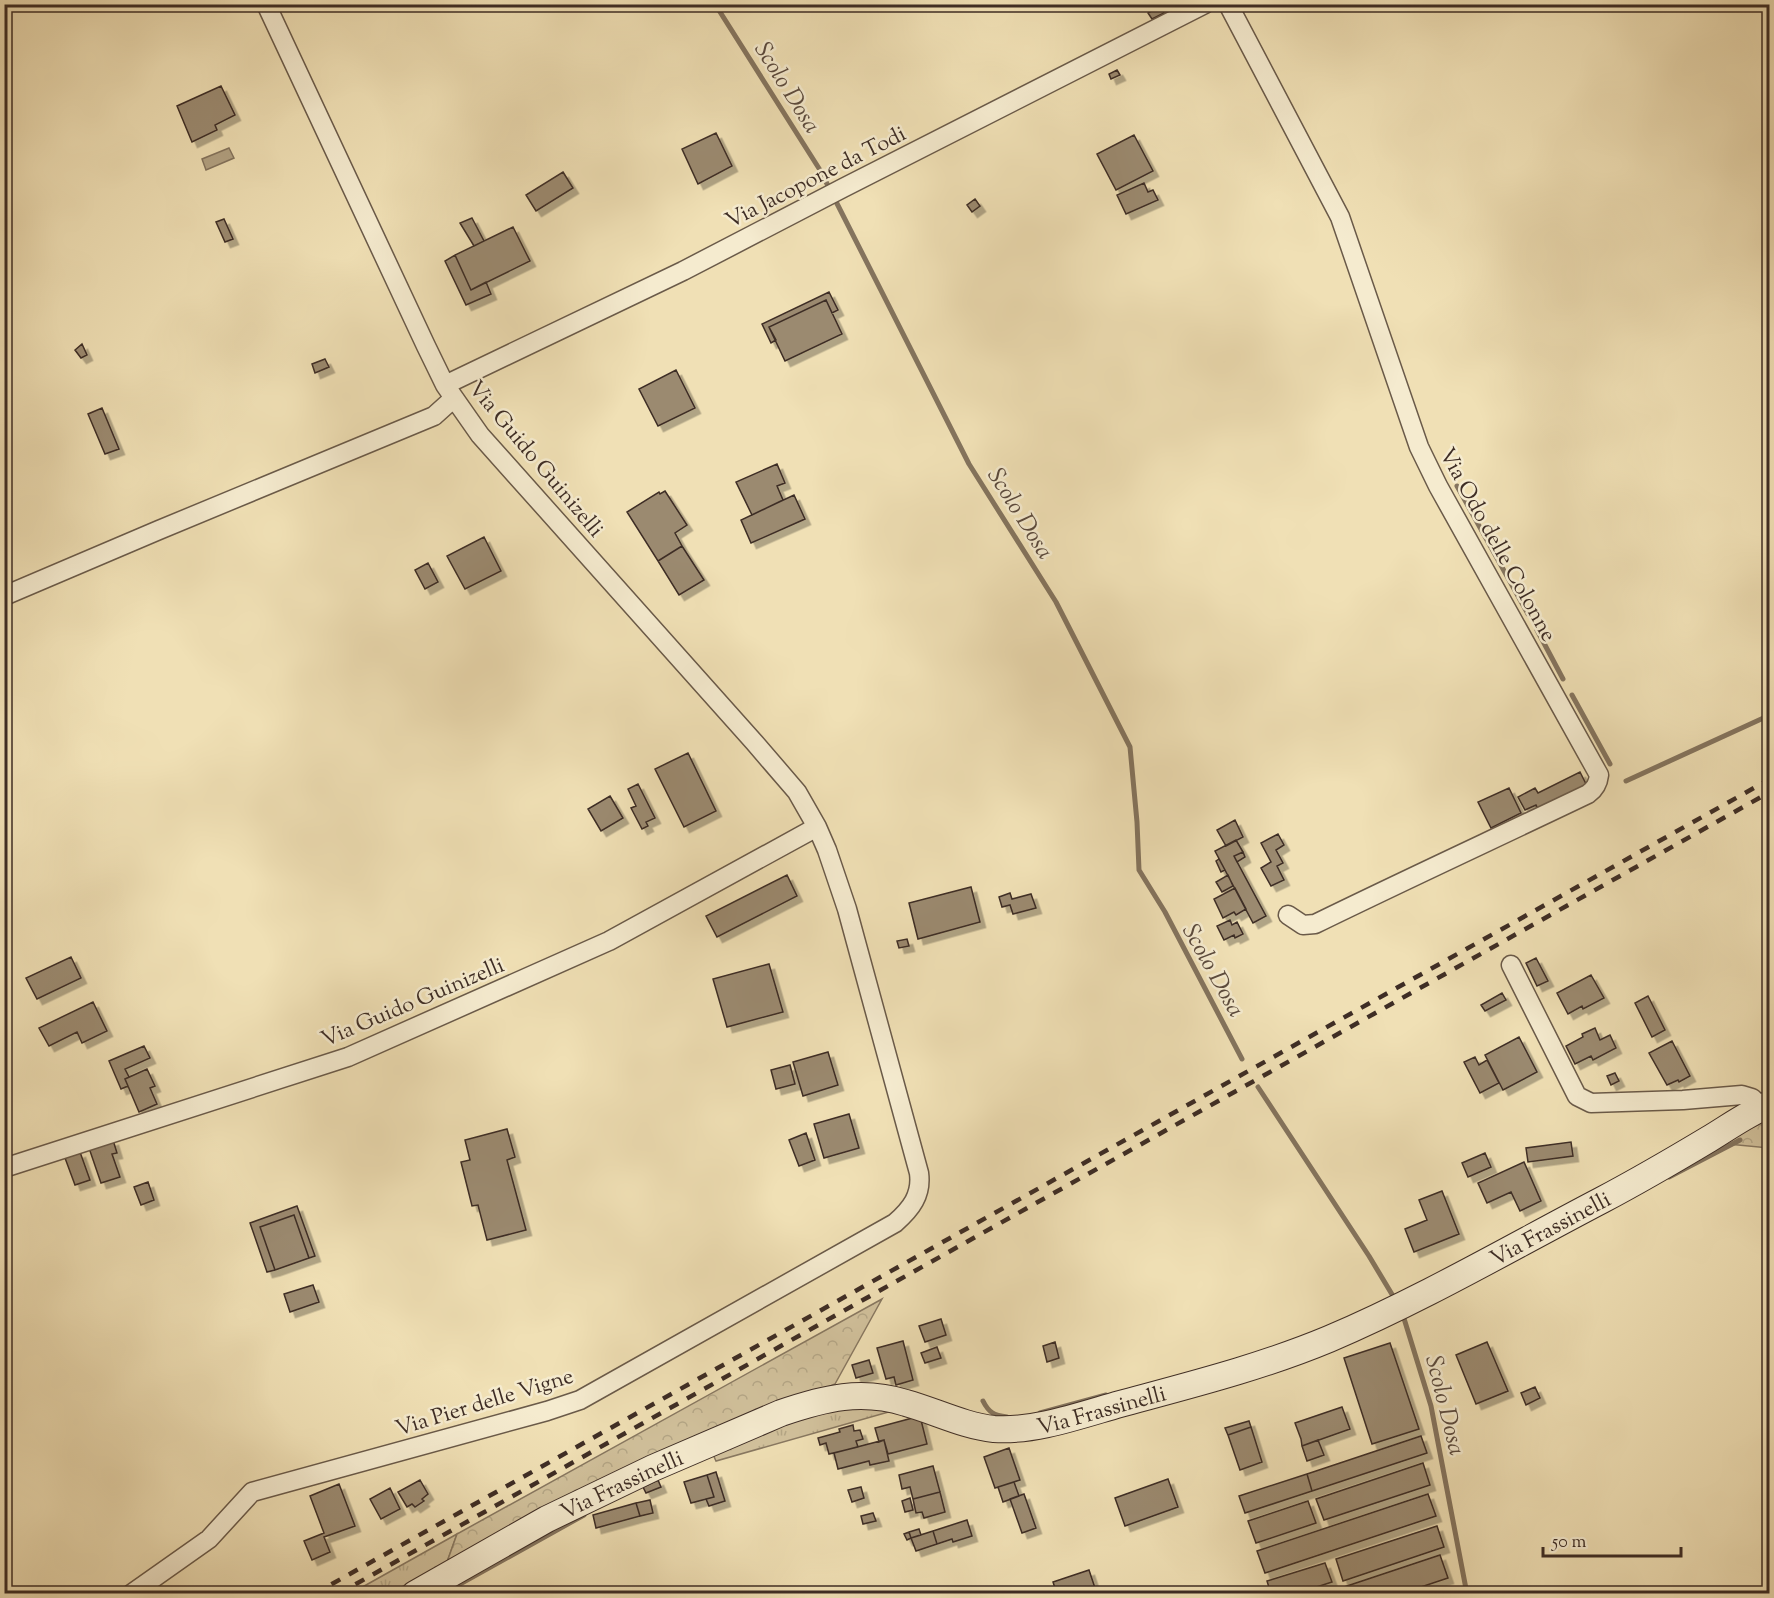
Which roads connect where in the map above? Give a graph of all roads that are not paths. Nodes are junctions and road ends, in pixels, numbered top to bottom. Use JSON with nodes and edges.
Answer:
{"nodes":[{"id":1,"x":266,"y":4,"type":"edge"},
{"id":2,"x":1205,"y":4,"type":"edge"},
{"id":3,"x":1228,"y":4,"type":"edge"},
{"id":4,"x":450,"y":391,"type":"junction"},
{"id":5,"x":4,"y":596,"type":"edge"},
{"id":6,"x":817,"y":827,"type":"junction"},
{"id":7,"x":1288,"y":915,"type":"dead end"},
{"id":8,"x":1511,"y":965,"type":"dead end"},
{"id":9,"x":1766,"y":1106,"type":"edge"},
{"id":10,"x":4,"y":1168,"type":"edge"},
{"id":11,"x":919,"y":1193,"type":"joint"},
{"id":12,"x":131,"y":1593,"type":"edge"},
{"id":13,"x":415,"y":1593,"type":"edge"}],
"edges":[{"from":1,"to":4,"type":"street","name":"Via Guido Guinizelli"},
{"from":2,"to":4,"type":"street","name":"Via Jacopone da Todi"},
{"from":3,"to":7,"type":"street","name":"Via Odo delle Colonne"},
{"from":4,"to":5,"type":"street","name":"Via Jacopone da Todi"},
{"from":4,"to":6,"type":"street","name":"Via Guido Guinizelli"},
{"from":6,"to":10,"type":"street","name":"Via Guido Guinizelli"},
{"from":6,"to":11,"type":"street","name":"Via Guido Guinizelli"},
{"from":8,"to":9,"type":"street"},
{"from":9,"to":13,"type":"street","name":"Via Frassinelli"},
{"from":11,"to":12,"type":"street","name":"Via Pier delle Vigne"}]}
